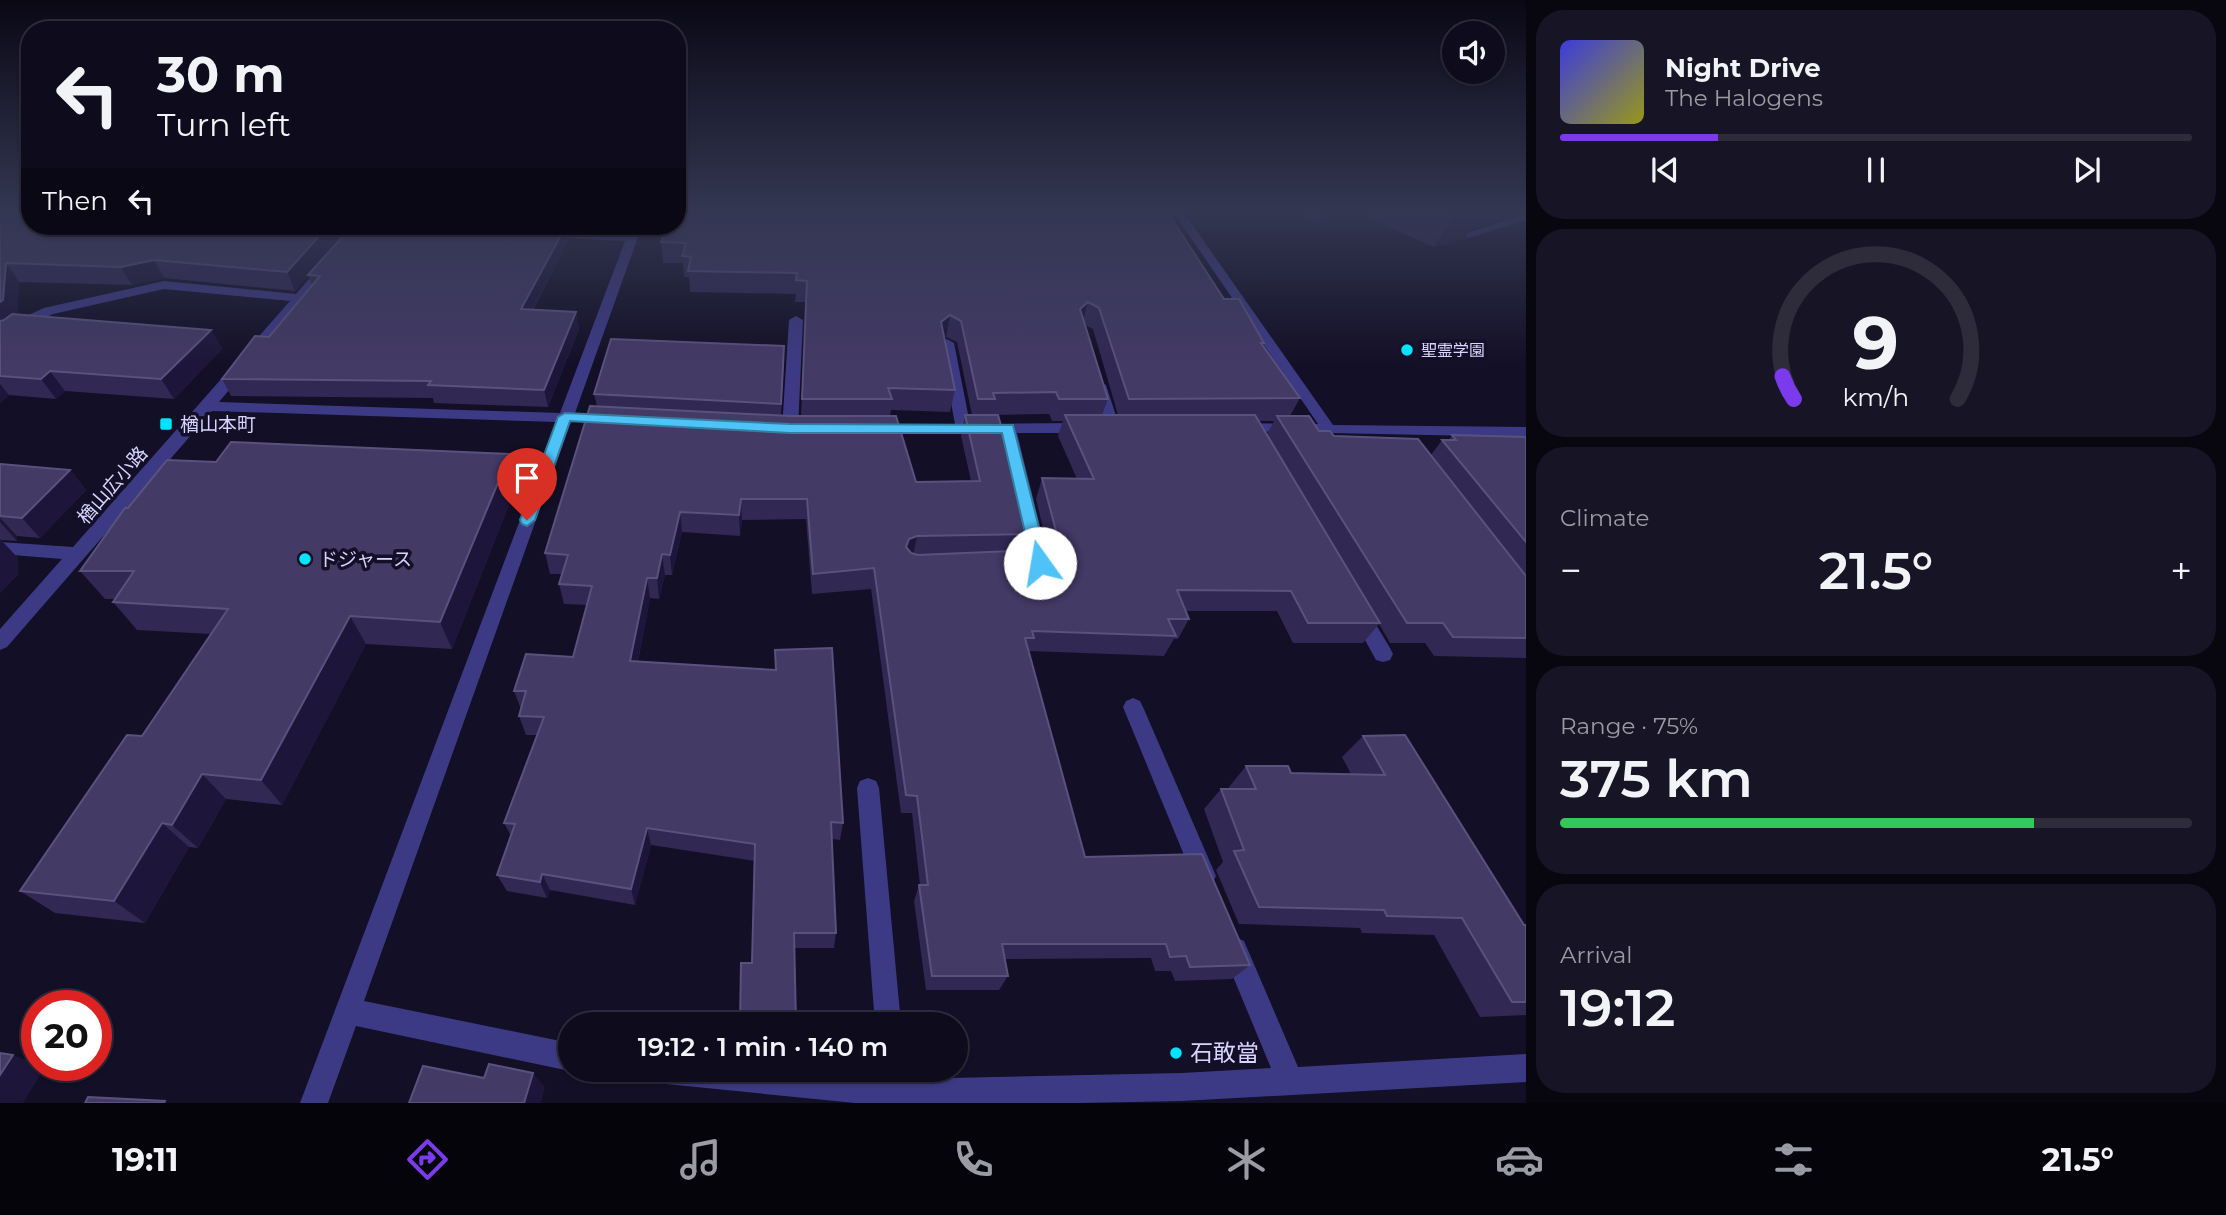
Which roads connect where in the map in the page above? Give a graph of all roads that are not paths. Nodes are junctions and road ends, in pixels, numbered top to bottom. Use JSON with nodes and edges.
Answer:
{"nodes":[{"id":1,"x":330,"y":261,"type":"edge"},
{"id":2,"x":623,"y":261,"type":"edge"},
{"id":3,"x":1213,"y":261,"type":"edge"},
{"id":4,"x":299,"y":298,"type":"junction"},
{"id":5,"x":796,"y":320,"type":"dead end"},
{"id":6,"x":0,"y":338,"type":"edge"},
{"id":7,"x":947,"y":343,"type":"edge"},
{"id":8,"x":1094,"y":367,"type":"edge"},
{"id":9,"x":208,"y":406,"type":"junction"},
{"id":10,"x":565,"y":417,"type":"junction"},
{"id":11,"x":631,"y":420,"type":"edge"},
{"id":12,"x":1223,"y":428,"type":"edge"},
{"id":13,"x":1251,"y":428,"type":"junction"},
{"id":14,"x":1328,"y":428,"type":"junction"},
{"id":15,"x":790,"y":429,"type":"edge"},
{"id":16,"x":857,"y":429,"type":"edge"},
{"id":17,"x":964,"y":429,"type":"junction"},
{"id":18,"x":1008,"y":429,"type":"junction"},
{"id":19,"x":1392,"y":429,"type":"junction"},
{"id":20,"x":1526,"y":432,"type":"edge"},
{"id":21,"x":1409,"y":451,"type":"edge"},
{"id":22,"x":1265,"y":452,"type":"edge"},
{"id":23,"x":0,"y":548,"type":"edge"},
{"id":24,"x":77,"y":554,"type":"junction"},
{"id":25,"x":1012,"y":564,"type":"edge"},
{"id":26,"x":1348,"y":594,"type":"edge"},
{"id":27,"x":0,"y":642,"type":"edge"},
{"id":28,"x":1383,"y":654,"type":"dead end"},
{"id":29,"x":1133,"y":707,"type":"dead end"},
{"id":30,"x":868,"y":788,"type":"dead end"},
{"id":31,"x":1213,"y":900,"type":"edge"},
{"id":32,"x":1224,"y":925,"type":"edge"},
{"id":33,"x":349,"y":1011,"type":"junction"},
{"id":34,"x":887,"y":1012,"type":"edge"},
{"id":35,"x":558,"y":1055,"type":"edge"},
{"id":36,"x":1526,"y":1068,"type":"edge"},
{"id":37,"x":1289,"y":1079,"type":"junction"},
{"id":38,"x":913,"y":1082,"type":"edge"},
{"id":39,"x":1184,"y":1095,"type":"edge"},
{"id":40,"x":314,"y":1103,"type":"edge"}],
"edges":[{"from":1,"to":4,"type":"street","name":"楢山広小路"},
{"from":2,"to":10,"type":"street"},
{"from":3,"to":14,"type":"street"},
{"from":4,"to":6,"type":"street"},
{"from":4,"to":9,"type":"street","name":"楢山広小路"},
{"from":5,"to":15,"type":"street"},
{"from":7,"to":17,"type":"street"},
{"from":8,"to":18,"type":"street"},
{"from":9,"to":10,"type":"street"},
{"from":9,"to":24,"type":"street","name":"楢山広小路"},
{"from":10,"to":11,"type":"street"},
{"from":10,"to":33,"type":"street"},
{"from":12,"to":13,"type":"street"},
{"from":13,"to":14,"type":"street"},
{"from":13,"to":22,"type":"street"},
{"from":14,"to":19,"type":"street"},
{"from":16,"to":17,"type":"street"},
{"from":17,"to":18,"type":"street"},
{"from":18,"to":25,"type":"street"},
{"from":19,"to":20,"type":"street"},
{"from":19,"to":21,"type":"street"},
{"from":23,"to":24,"type":"street"},
{"from":24,"to":27,"type":"street","name":"楢山広小路"},
{"from":26,"to":28,"type":"street"},
{"from":29,"to":31,"type":"street"},
{"from":30,"to":34,"type":"street"},
{"from":32,"to":37,"type":"street"},
{"from":33,"to":35,"type":"street"},
{"from":33,"to":40,"type":"street"},
{"from":36,"to":37,"type":"street"},
{"from":37,"to":39,"type":"street"},
{"from":38,"to":39,"type":"street"}]}
